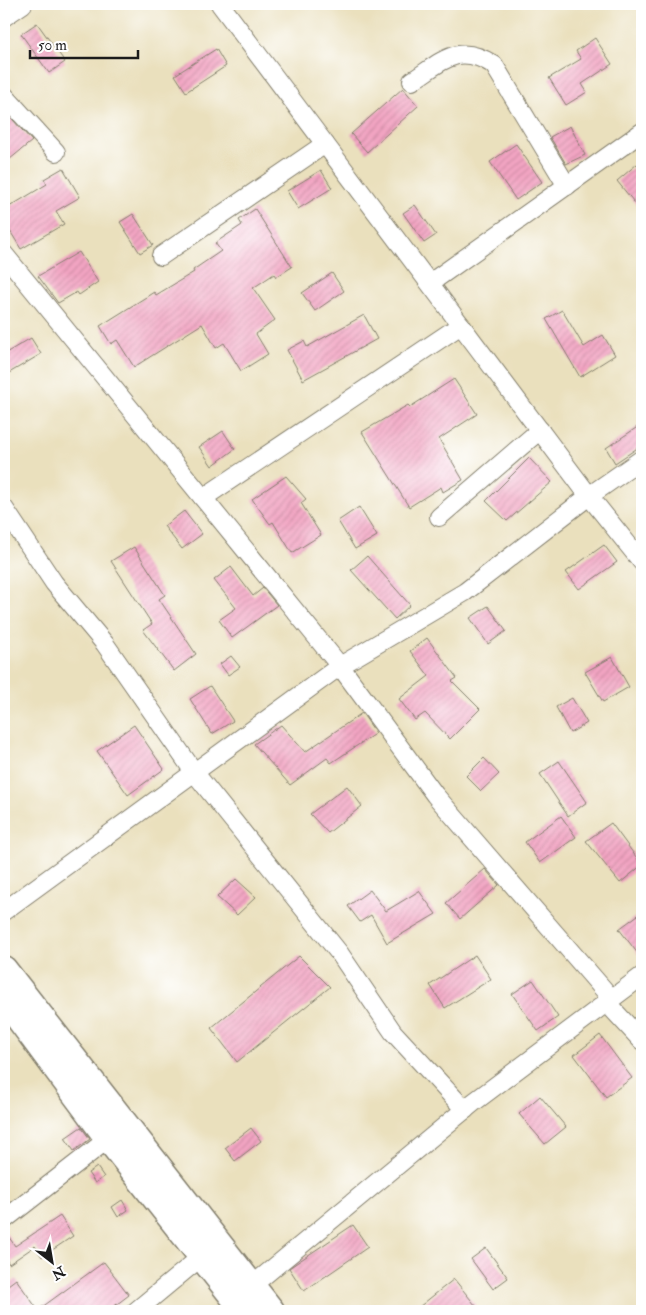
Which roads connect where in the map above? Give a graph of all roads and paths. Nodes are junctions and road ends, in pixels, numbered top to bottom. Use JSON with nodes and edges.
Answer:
{"nodes":[{"id":1,"x":23,"y":4,"type":"edge"},
{"id":2,"x":220,"y":4,"type":"edge"},
{"id":3,"x":4,"y":17,"type":"edge"},
{"id":4,"x":412,"y":81,"type":"dead end"},
{"id":5,"x":4,"y":96,"type":"edge"},
{"id":6,"x":642,"y":132,"type":"edge"},
{"id":7,"x":325,"y":144,"type":"junction"},
{"id":8,"x":56,"y":152,"type":"dead end"},
{"id":9,"x":567,"y":186,"type":"junction"},
{"id":10,"x":4,"y":254,"type":"edge"},
{"id":11,"x":161,"y":256,"type":"dead end"},
{"id":12,"x":430,"y":283,"type":"junction"},
{"id":13,"x":461,"y":325,"type":"junction"},
{"id":14,"x":540,"y":430,"type":"junction"},
{"id":15,"x":642,"y":459,"type":"edge"},
{"id":16,"x":589,"y":496,"type":"junction"},
{"id":17,"x":203,"y":498,"type":"junction"},
{"id":18,"x":4,"y":508,"type":"edge"},
{"id":19,"x":439,"y":517,"type":"dead end"},
{"id":20,"x":642,"y":562,"type":"edge"},
{"id":21,"x":340,"y":666,"type":"junction"},
{"id":22,"x":194,"y":772,"type":"junction"},
{"id":23,"x":4,"y":911,"type":"edge"},
{"id":24,"x":4,"y":969,"type":"edge"},
{"id":25,"x":642,"y":976,"type":"edge"},
{"id":26,"x":4,"y":999,"type":"edge"},
{"id":27,"x":609,"y":1000,"type":"junction"},
{"id":28,"x":642,"y":1041,"type":"edge"},
{"id":29,"x":465,"y":1110,"type":"junction"},
{"id":30,"x":108,"y":1139,"type":"junction"},
{"id":31,"x":4,"y":1220,"type":"edge"},
{"id":32,"x":202,"y":1257,"type":"junction"},
{"id":33,"x":244,"y":1299,"type":"edge"},
{"id":34,"x":136,"y":1311,"type":"edge"},
{"id":35,"x":272,"y":1311,"type":"edge"}],
"edges":[{"from":1,"to":3,"type":"street"},
{"from":2,"to":7,"type":"street"},
{"from":4,"to":9,"type":"street"},
{"from":5,"to":8,"type":"street"},
{"from":6,"to":9,"type":"street"},
{"from":7,"to":11,"type":"street"},
{"from":7,"to":12,"type":"street"},
{"from":9,"to":12,"type":"street"},
{"from":10,"to":17,"type":"street"},
{"from":12,"to":13,"type":"street"},
{"from":13,"to":14,"type":"street"},
{"from":13,"to":17,"type":"street"},
{"from":14,"to":16,"type":"street"},
{"from":14,"to":19,"type":"street"},
{"from":15,"to":16,"type":"street"},
{"from":16,"to":20,"type":"street"},
{"from":16,"to":21,"type":"street"},
{"from":17,"to":21,"type":"street"},
{"from":18,"to":22,"type":"street"},
{"from":21,"to":22,"type":"street"},
{"from":21,"to":27,"type":"street"},
{"from":22,"to":23,"type":"street"},
{"from":22,"to":29,"type":"street"},
{"from":24,"to":33,"type":"highway"},
{"from":25,"to":27,"type":"street"},
{"from":26,"to":30,"type":"highway"},
{"from":27,"to":28,"type":"street"},
{"from":27,"to":29,"type":"street"},
{"from":29,"to":33,"type":"street"},
{"from":30,"to":31,"type":"street"},
{"from":30,"to":32,"type":"highway"},
{"from":32,"to":33,"type":"highway"},
{"from":32,"to":34,"type":"street"},
{"from":33,"to":35,"type":"highway"}]}
